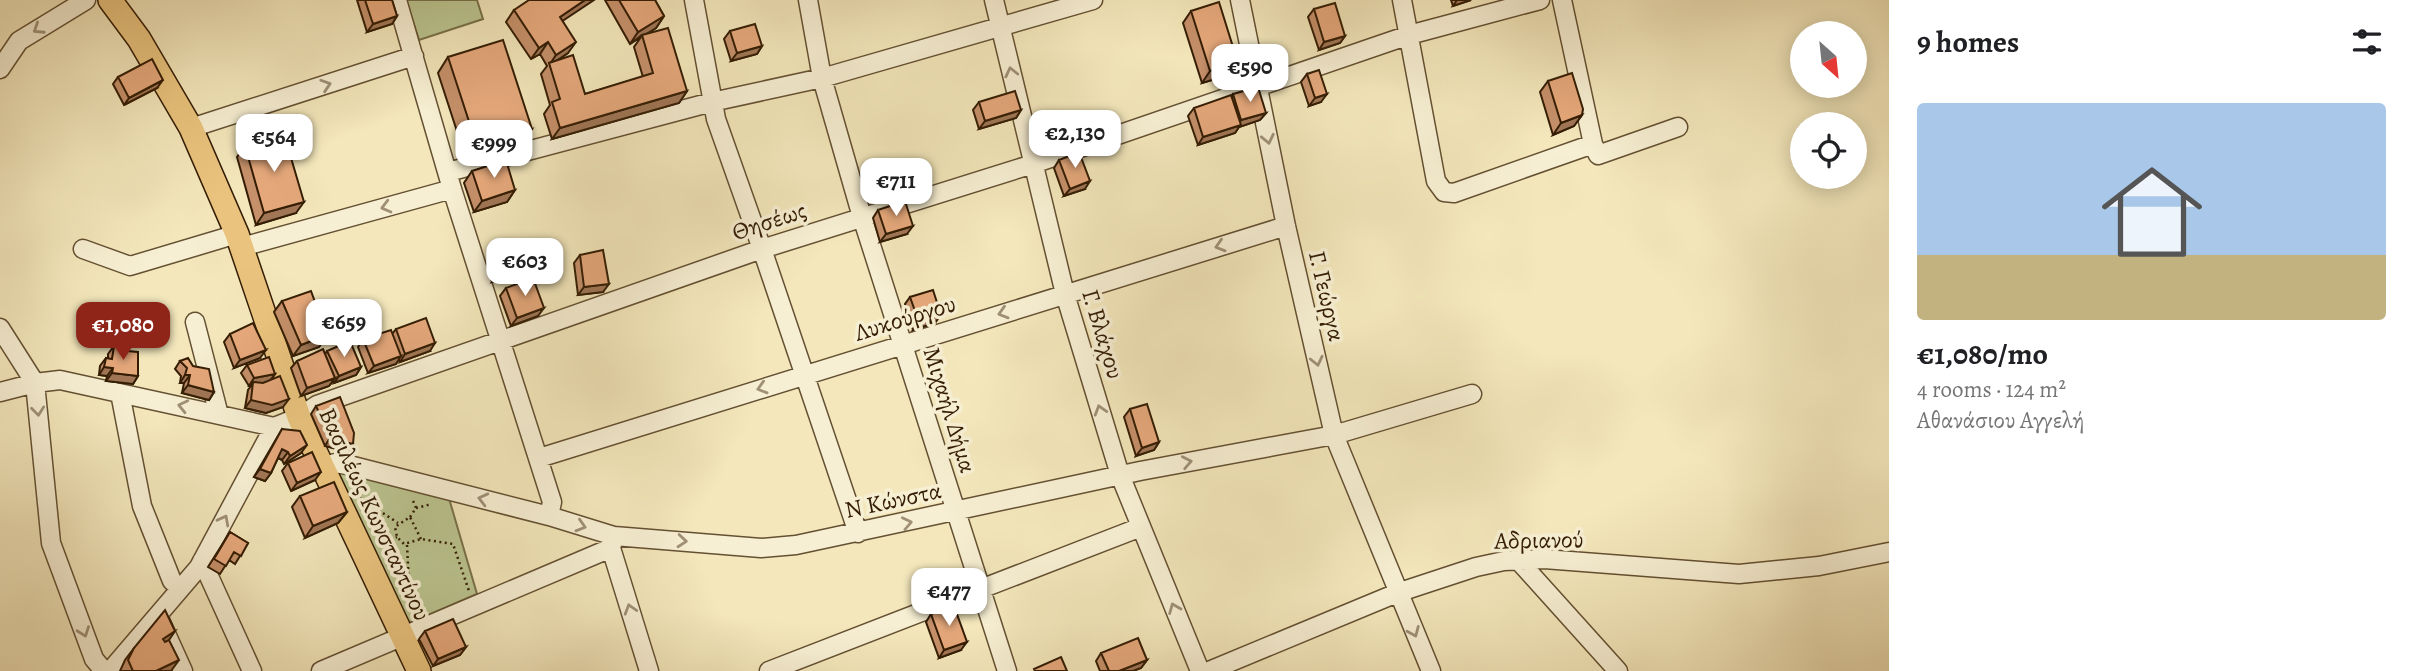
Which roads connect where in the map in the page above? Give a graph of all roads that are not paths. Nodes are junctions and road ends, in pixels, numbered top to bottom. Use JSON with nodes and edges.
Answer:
{"nodes":[{"id":1,"x":86,"y":0,"type":"edge"},
{"id":2,"x":110,"y":0,"type":"edge"},
{"id":3,"x":397,"y":0,"type":"edge"},
{"id":4,"x":694,"y":0,"type":"edge"},
{"id":5,"x":808,"y":0,"type":"edge"},
{"id":6,"x":994,"y":0,"type":"edge"},
{"id":7,"x":1093,"y":0,"type":"edge"},
{"id":8,"x":1240,"y":0,"type":"edge"},
{"id":9,"x":1402,"y":0,"type":"edge"},
{"id":10,"x":1540,"y":0,"type":"edge"},
{"id":11,"x":1562,"y":0,"type":"edge"},
{"id":12,"x":1000,"y":27,"type":"junction"},
{"id":13,"x":1409,"y":35,"type":"junction"},
{"id":14,"x":415,"y":56,"type":"junction"},
{"id":15,"x":0,"y":69,"type":"edge"},
{"id":16,"x":822,"y":78,"type":"junction"},
{"id":17,"x":1257,"y":88,"type":"junction"},
{"id":18,"x":712,"y":102,"type":"junction"},
{"id":19,"x":1678,"y":127,"type":"dead end"},
{"id":20,"x":191,"y":128,"type":"junction"},
{"id":21,"x":1593,"y":144,"type":"junction"},
{"id":22,"x":1033,"y":164,"type":"junction"},
{"id":23,"x":450,"y":181,"type":"junction"},
{"id":24,"x":862,"y":217,"type":"junction"},
{"id":25,"x":1286,"y":226,"type":"junction"},
{"id":26,"x":239,"y":240,"type":"junction"},
{"id":27,"x":83,"y":249,"type":"dead end"},
{"id":28,"x":762,"y":249,"type":"junction"},
{"id":29,"x":1065,"y":294,"type":"junction"},
{"id":30,"x":195,"y":322,"type":"dead end"},
{"id":31,"x":0,"y":328,"type":"edge"},
{"id":32,"x":501,"y":340,"type":"junction"},
{"id":33,"x":904,"y":344,"type":"junction"},
{"id":34,"x":804,"y":374,"type":"junction"},
{"id":35,"x":35,"y":383,"type":"junction"},
{"id":36,"x":0,"y":392,"type":"edge"},
{"id":37,"x":120,"y":393,"type":"junction"},
{"id":38,"x":1472,"y":394,"type":"dead end"},
{"id":39,"x":219,"y":415,"type":"junction"},
{"id":40,"x":299,"y":416,"type":"junction"},
{"id":41,"x":274,"y":427,"type":"junction"},
{"id":42,"x":1334,"y":435,"type":"junction"},
{"id":43,"x":539,"y":458,"type":"junction"},
{"id":44,"x":322,"y":468,"type":"junction"},
{"id":45,"x":1120,"y":475,"type":"junction"},
{"id":46,"x":955,"y":512,"type":"junction"},
{"id":47,"x":549,"y":516,"type":"junction"},
{"id":48,"x":1141,"y":527,"type":"junction"},
{"id":49,"x":858,"y":533,"type":"junction"},
{"id":50,"x":613,"y":542,"type":"junction"},
{"id":51,"x":1889,"y":552,"type":"edge"},
{"id":52,"x":1518,"y":560,"type":"junction"},
{"id":53,"x":202,"y":561,"type":"junction"},
{"id":54,"x":180,"y":587,"type":"junction"},
{"id":55,"x":979,"y":590,"type":"junction"},
{"id":56,"x":1397,"y":593,"type":"junction"},
{"id":57,"x":157,"y":614,"type":"junction"},
{"id":58,"x":401,"y":629,"type":"junction"},
{"id":59,"x":810,"y":663,"type":"edge"},
{"id":60,"x":104,"y":671,"type":"edge"},
{"id":61,"x":110,"y":671,"type":"edge"},
{"id":62,"x":183,"y":671,"type":"edge"},
{"id":63,"x":252,"y":671,"type":"edge"},
{"id":64,"x":321,"y":671,"type":"edge"},
{"id":65,"x":419,"y":671,"type":"edge"},
{"id":66,"x":649,"y":671,"type":"edge"},
{"id":67,"x":769,"y":671,"type":"edge"},
{"id":68,"x":1007,"y":671,"type":"edge"},
{"id":69,"x":1200,"y":671,"type":"edge"},
{"id":70,"x":1209,"y":671,"type":"edge"},
{"id":71,"x":1431,"y":671,"type":"edge"},
{"id":72,"x":1618,"y":671,"type":"edge"}],
"edges":[{"from":1,"to":15,"type":"street","one_way":true},
{"from":2,"to":20,"type":"main road","name":"Βασιλέως Κωνσταντίνου"},
{"from":3,"to":14,"type":"street"},
{"from":4,"to":18,"type":"street"},
{"from":5,"to":16,"type":"street","name":"Μιχαήλ Δήμα"},
{"from":6,"to":12,"type":"street","name":"Γ. Βλάχου"},
{"from":7,"to":12,"type":"street"},
{"from":8,"to":17,"type":"street","name":"Γ. Γεώργα"},
{"from":9,"to":13,"type":"street"},
{"from":10,"to":13,"type":"street","name":"Θησέως"},
{"from":11,"to":21,"type":"street"},
{"from":12,"to":16,"type":"street"},
{"from":22,"to":12,"type":"street","name":"Γ. Βλάχου","one_way":true},
{"from":13,"to":17,"type":"street","name":"Θησέως"},
{"from":13,"to":21,"type":"street"},
{"from":20,"to":14,"type":"street","one_way":true},
{"from":14,"to":23,"type":"street"},
{"from":16,"to":18,"type":"street"},
{"from":16,"to":24,"type":"street","name":"Μιχαήλ Δήμα"},
{"from":17,"to":22,"type":"street","name":"Θησέως"},
{"from":17,"to":25,"type":"street","name":"Γ. Γεώργα","one_way":true},
{"from":18,"to":23,"type":"street"},
{"from":18,"to":28,"type":"street"},
{"from":19,"to":21,"type":"street"},
{"from":20,"to":26,"type":"main road","name":"Βασιλέως Κωνσταντίνου"},
{"from":22,"to":24,"type":"street","name":"Θησέως"},
{"from":22,"to":29,"type":"street","name":"Γ. Βλάχου"},
{"from":23,"to":26,"type":"street","one_way":true},
{"from":23,"to":32,"type":"street"},
{"from":24,"to":28,"type":"street","name":"Θησέως"},
{"from":24,"to":33,"type":"street","name":"Μιχαήλ Δήμα"},
{"from":25,"to":29,"type":"street","name":"Λυκούργου","one_way":true},
{"from":25,"to":42,"type":"street","name":"Γ. Γεώργα","one_way":true},
{"from":26,"to":27,"type":"street"},
{"from":26,"to":40,"type":"main road","name":"Βασιλέως Κωνσταντίνου"},
{"from":28,"to":32,"type":"street","name":"Θησέως"},
{"from":28,"to":34,"type":"street"},
{"from":29,"to":33,"type":"street","name":"Λυκούργου","one_way":true},
{"from":45,"to":29,"type":"street","name":"Γ. Βλάχου","one_way":true},
{"from":30,"to":39,"type":"street"},
{"from":31,"to":35,"type":"street"},
{"from":32,"to":40,"type":"street","name":"Θησέως"},
{"from":32,"to":43,"type":"street"},
{"from":33,"to":34,"type":"street","name":"Λυκούργου"},
{"from":33,"to":46,"type":"street","name":"Μιχαήλ Δήμα"},
{"from":34,"to":43,"type":"street","name":"Λυκούργου","one_way":true},
{"from":34,"to":49,"type":"street"},
{"from":35,"to":36,"type":"street"},
{"from":35,"to":37,"type":"street"},
{"from":35,"to":60,"type":"street","one_way":true},
{"from":39,"to":37,"type":"street","one_way":true},
{"from":37,"to":54,"type":"street"},
{"from":38,"to":42,"type":"street","name":"Ν Κώνστα"},
{"from":39,"to":41,"type":"street"},
{"from":40,"to":41,"type":"street","name":"Θησέως"},
{"from":40,"to":44,"type":"main road","name":"Βασιλέως Κωνσταντίνου"},
{"from":53,"to":41,"type":"street","one_way":true},
{"from":45,"to":42,"type":"street","name":"Ν Κώνστα","one_way":true},
{"from":42,"to":56,"type":"street","name":"Γ. Γεώργα"},
{"from":43,"to":47,"type":"street"},
{"from":47,"to":44,"type":"street","name":"Ν Κώνστα","one_way":true},
{"from":44,"to":58,"type":"main road","name":"Βασιλέως Κωνσταντίνου"},
{"from":45,"to":46,"type":"street","name":"Ν Κώνστα"},
{"from":45,"to":48,"type":"street","name":"Γ. Βλάχου"},
{"from":49,"to":46,"type":"street","name":"Ν Κώνστα","one_way":true},
{"from":46,"to":55,"type":"street","name":"Μιχαήλ Δήμα"},
{"from":47,"to":50,"type":"street","name":"Ν Κώνστα","one_way":true},
{"from":48,"to":55,"type":"street"},
{"from":69,"to":48,"type":"street","name":"Γ. Βλάχου","one_way":true},
{"from":50,"to":49,"type":"street","name":"Ν Κώνστα","one_way":true},
{"from":50,"to":58,"type":"street"},
{"from":66,"to":50,"type":"street","one_way":true},
{"from":51,"to":52,"type":"street","name":"Αδριανού"},
{"from":52,"to":56,"type":"street","name":"Αδριανού"},
{"from":52,"to":72,"type":"street"},
{"from":53,"to":54,"type":"street"},
{"from":53,"to":63,"type":"street"},
{"from":54,"to":57,"type":"street"},
{"from":55,"to":59,"type":"street"},
{"from":55,"to":68,"type":"street","name":"Μιχαήλ Δήμα"},
{"from":56,"to":70,"type":"street","name":"Αδριανού"},
{"from":56,"to":71,"type":"street","name":"Γ. Γεώργα","one_way":true},
{"from":57,"to":61,"type":"street"},
{"from":57,"to":62,"type":"street"},
{"from":58,"to":64,"type":"street"},
{"from":58,"to":65,"type":"main road","name":"Βασιλέως Κωνσταντίνου"},
{"from":59,"to":67,"type":"street"}]}
